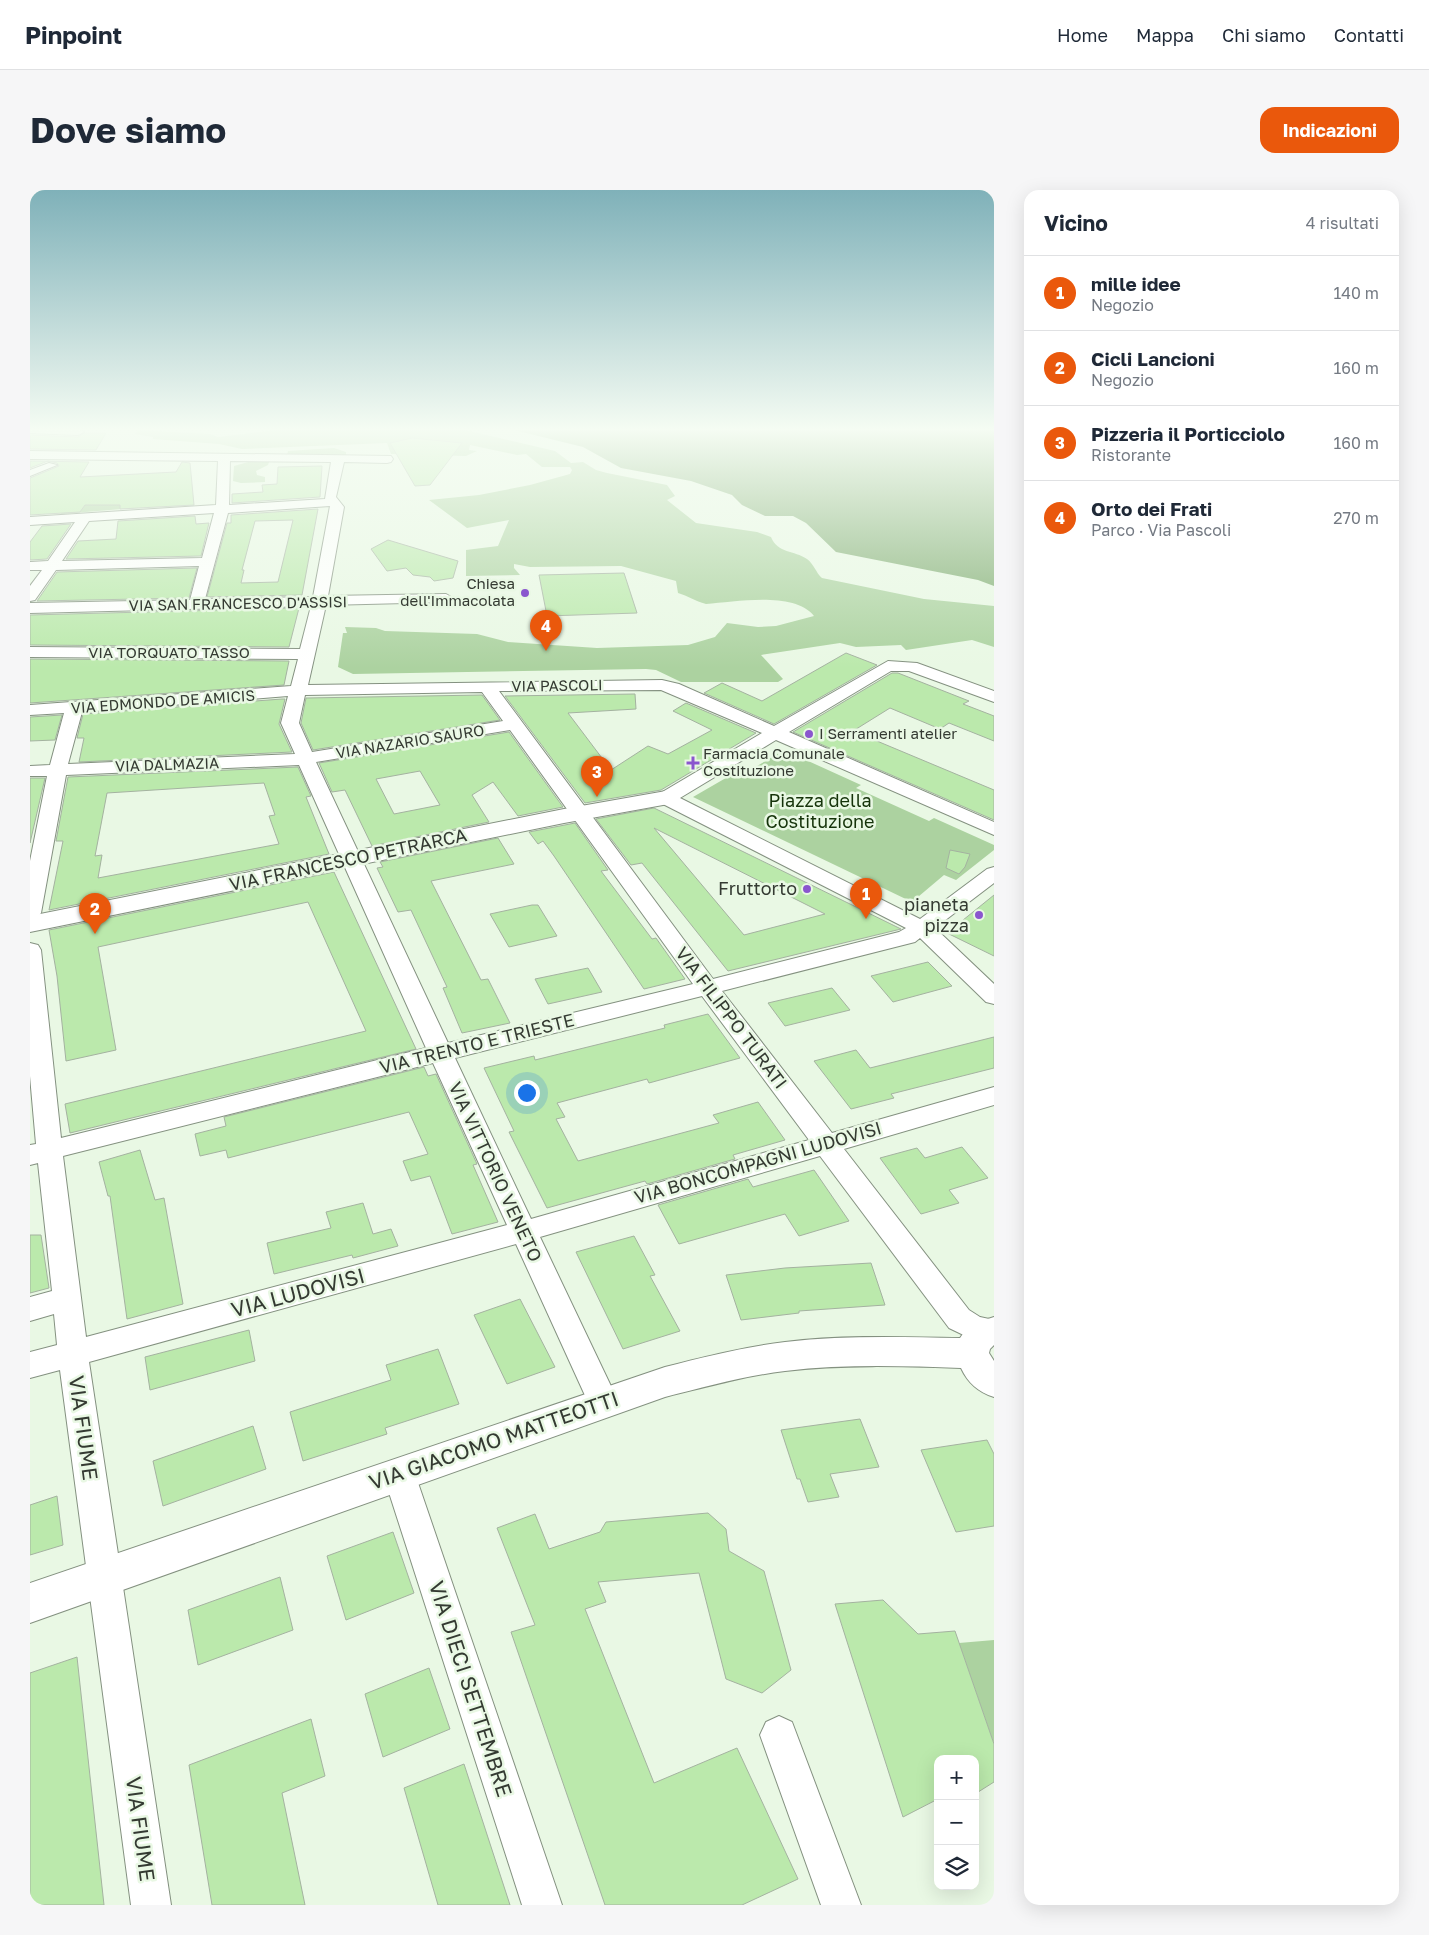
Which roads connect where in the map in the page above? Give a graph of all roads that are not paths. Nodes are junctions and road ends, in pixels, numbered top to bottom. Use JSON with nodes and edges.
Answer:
{"nodes":[{"id":1,"x":237,"y":508,"type":"edge"},
{"id":2,"x":337,"y":508,"type":"edge"},
{"id":3,"x":222,"y":509,"type":"junction"},
{"id":4,"x":85,"y":518,"type":"junction"},
{"id":5,"x":30,"y":521,"type":"edge"},
{"id":6,"x":208,"y":562,"type":"junction"},
{"id":7,"x":52,"y":565,"type":"junction"},
{"id":8,"x":30,"y":566,"type":"edge"},
{"id":9,"x":30,"y":598,"type":"edge"},
{"id":10,"x":446,"y":598,"type":"dead end"},
{"id":11,"x":320,"y":602,"type":"junction"},
{"id":12,"x":196,"y":605,"type":"junction"},
{"id":13,"x":30,"y":608,"type":"edge"},
{"id":14,"x":30,"y":652,"type":"edge"},
{"id":15,"x":308,"y":654,"type":"junction"},
{"id":16,"x":299,"y":685,"type":"junction"},
{"id":17,"x":487,"y":687,"type":"junction"},
{"id":18,"x":994,"y":697,"type":"edge"},
{"id":19,"x":74,"y":708,"type":"junction"},
{"id":20,"x":30,"y":710,"type":"edge"},
{"id":21,"x":515,"y":724,"type":"junction"},
{"id":22,"x":777,"y":733,"type":"junction"},
{"id":23,"x":304,"y":759,"type":"junction"},
{"id":24,"x":58,"y":770,"type":"junction"},
{"id":25,"x":30,"y":771,"type":"edge"},
{"id":26,"x":666,"y":798,"type":"junction"},
{"id":27,"x":581,"y":813,"type":"junction"},
{"id":28,"x":994,"y":829,"type":"edge"},
{"id":29,"x":36,"y":850,"type":"edge"},
{"id":30,"x":350,"y":859,"type":"junction"},
{"id":31,"x":994,"y":873,"type":"edge"},
{"id":32,"x":30,"y":913,"type":"edge"},
{"id":33,"x":30,"y":924,"type":"edge"},
{"id":34,"x":922,"y":928,"type":"junction"},
{"id":35,"x":945,"y":947,"type":"junction"},
{"id":36,"x":30,"y":950,"type":"edge"},
{"id":37,"x":994,"y":971,"type":"edge"},
{"id":38,"x":708,"y":989,"type":"junction"},
{"id":39,"x":994,"y":996,"type":"edge"},
{"id":40,"x":439,"y":1052,"type":"junction"},
{"id":41,"x":994,"y":1096,"type":"edge"},
{"id":42,"x":826,"y":1143,"type":"junction"},
{"id":43,"x":40,"y":1152,"type":"edge"},
{"id":44,"x":522,"y":1232,"type":"junction"},
{"id":45,"x":67,"y":1300,"type":"junction"},
{"id":46,"x":30,"y":1309,"type":"edge"},
{"id":47,"x":985,"y":1339,"type":"edge"},
{"id":48,"x":73,"y":1353,"type":"junction"},
{"id":49,"x":30,"y":1365,"type":"edge"},
{"id":50,"x":994,"y":1382,"type":"edge"},
{"id":51,"x":604,"y":1403,"type":"junction"},
{"id":52,"x":399,"y":1474,"type":"junction"},
{"id":53,"x":104,"y":1576,"type":"junction"},
{"id":54,"x":30,"y":1603,"type":"edge"},
{"id":55,"x":779,"y":1735,"type":"dead end"},
{"id":56,"x":151,"y":1905,"type":"edge"},
{"id":57,"x":542,"y":1905,"type":"edge"},
{"id":58,"x":841,"y":1905,"type":"edge"}],
"edges":[{"from":1,"to":3,"type":"street"},
{"from":2,"to":11,"type":"street","name":"VIA VITTORIO VENETO"},
{"from":3,"to":4,"type":"street"},
{"from":3,"to":6,"type":"street"},
{"from":4,"to":5,"type":"street"},
{"from":4,"to":7,"type":"street"},
{"from":6,"to":7,"type":"street"},
{"from":6,"to":12,"type":"street"},
{"from":7,"to":8,"type":"street"},
{"from":7,"to":9,"type":"street"},
{"from":10,"to":11,"type":"street","name":"VIA SAN FRANCESCO D'ASSISI"},
{"from":11,"to":12,"type":"street","name":"VIA SAN FRANCESCO D'ASSISI"},
{"from":11,"to":15,"type":"street","name":"VIA VITTORIO VENETO"},
{"from":12,"to":13,"type":"street","name":"VIA SAN FRANCESCO D'ASSISI"},
{"from":14,"to":15,"type":"street","name":"VIA TORQUATO TASSO"},
{"from":15,"to":16,"type":"street","name":"VIA VITTORIO VENETO"},
{"from":16,"to":17,"type":"street","name":"VIA PASCOLI"},
{"from":16,"to":19,"type":"street","name":"VIA EDMONDO DE AMICIS"},
{"from":16,"to":23,"type":"street","name":"VIA VITTORIO VENETO"},
{"from":17,"to":21,"type":"street","name":"VIA FILIPPO TURATI"},
{"from":17,"to":22,"type":"street","name":"VIA PASCOLI"},
{"from":18,"to":22,"type":"street"},
{"from":19,"to":20,"type":"street","name":"VIA EDMONDO DE AMICIS"},
{"from":19,"to":24,"type":"street"},
{"from":21,"to":23,"type":"street","name":"VIA NAZARIO SAURO"},
{"from":21,"to":27,"type":"street","name":"VIA FILIPPO TURATI"},
{"from":22,"to":26,"type":"street"},
{"from":22,"to":28,"type":"street"},
{"from":23,"to":24,"type":"street","name":"VIA DALMAZIA"},
{"from":23,"to":30,"type":"street","name":"VIA VITTORIO VENETO"},
{"from":24,"to":25,"type":"street","name":"VIA DALMAZIA"},
{"from":24,"to":29,"type":"street"},
{"from":26,"to":27,"type":"street","name":"VIA FRANCESCO PETRARCA"},
{"from":26,"to":34,"type":"street"},
{"from":27,"to":30,"type":"street","name":"VIA FRANCESCO PETRARCA"},
{"from":27,"to":38,"type":"street","name":"VIA FILIPPO TURATI"},
{"from":29,"to":32,"type":"street"},
{"from":30,"to":33,"type":"street","name":"VIA FRANCESCO PETRARCA"},
{"from":30,"to":40,"type":"street","name":"VIA VITTORIO VENETO"},
{"from":31,"to":34,"type":"street"},
{"from":34,"to":35,"type":"street"},
{"from":34,"to":38,"type":"street","name":"VIA TRENTO E TRIESTE"},
{"from":35,"to":37,"type":"street"},
{"from":35,"to":39,"type":"street"},
{"from":36,"to":43,"type":"street","name":"VIA FIUME"},
{"from":38,"to":40,"type":"street","name":"VIA TRENTO E TRIESTE"},
{"from":38,"to":42,"type":"street","name":"VIA FILIPPO TURATI"},
{"from":40,"to":43,"type":"street","name":"VIA TRENTO E TRIESTE"},
{"from":40,"to":44,"type":"street","name":"VIA VITTORIO VENETO"},
{"from":41,"to":42,"type":"street","name":"VIA BONCOMPAGNI LUDOVISI"},
{"from":42,"to":44,"type":"street","name":"VIA BONCOMPAGNI LUDOVISI"},
{"from":42,"to":47,"type":"street","name":"VIA FILIPPO TURATI"},
{"from":43,"to":45,"type":"street","name":"VIA FIUME"},
{"from":44,"to":48,"type":"street","name":"VIA LUDOVISI"},
{"from":44,"to":51,"type":"street","name":"VIA VITTORIO VENETO"},
{"from":45,"to":46,"type":"street"},
{"from":45,"to":48,"type":"street","name":"VIA FIUME"},
{"from":47,"to":50,"type":"street"},
{"from":47,"to":51,"type":"street","name":"VIA GIACOMO MATTEOTTI"},
{"from":48,"to":49,"type":"street","name":"VIA LUDOVISI"},
{"from":48,"to":53,"type":"street","name":"VIA FIUME"},
{"from":51,"to":52,"type":"street","name":"VIA GIACOMO MATTEOTTI"},
{"from":52,"to":53,"type":"street","name":"VIA GIACOMO MATTEOTTI"},
{"from":52,"to":57,"type":"street","name":"VIA DIECI SETTEMBRE"},
{"from":53,"to":54,"type":"street","name":"VIA GIACOMO MATTEOTTI"},
{"from":53,"to":56,"type":"street","name":"VIA FIUME"},
{"from":55,"to":58,"type":"street"}]}
